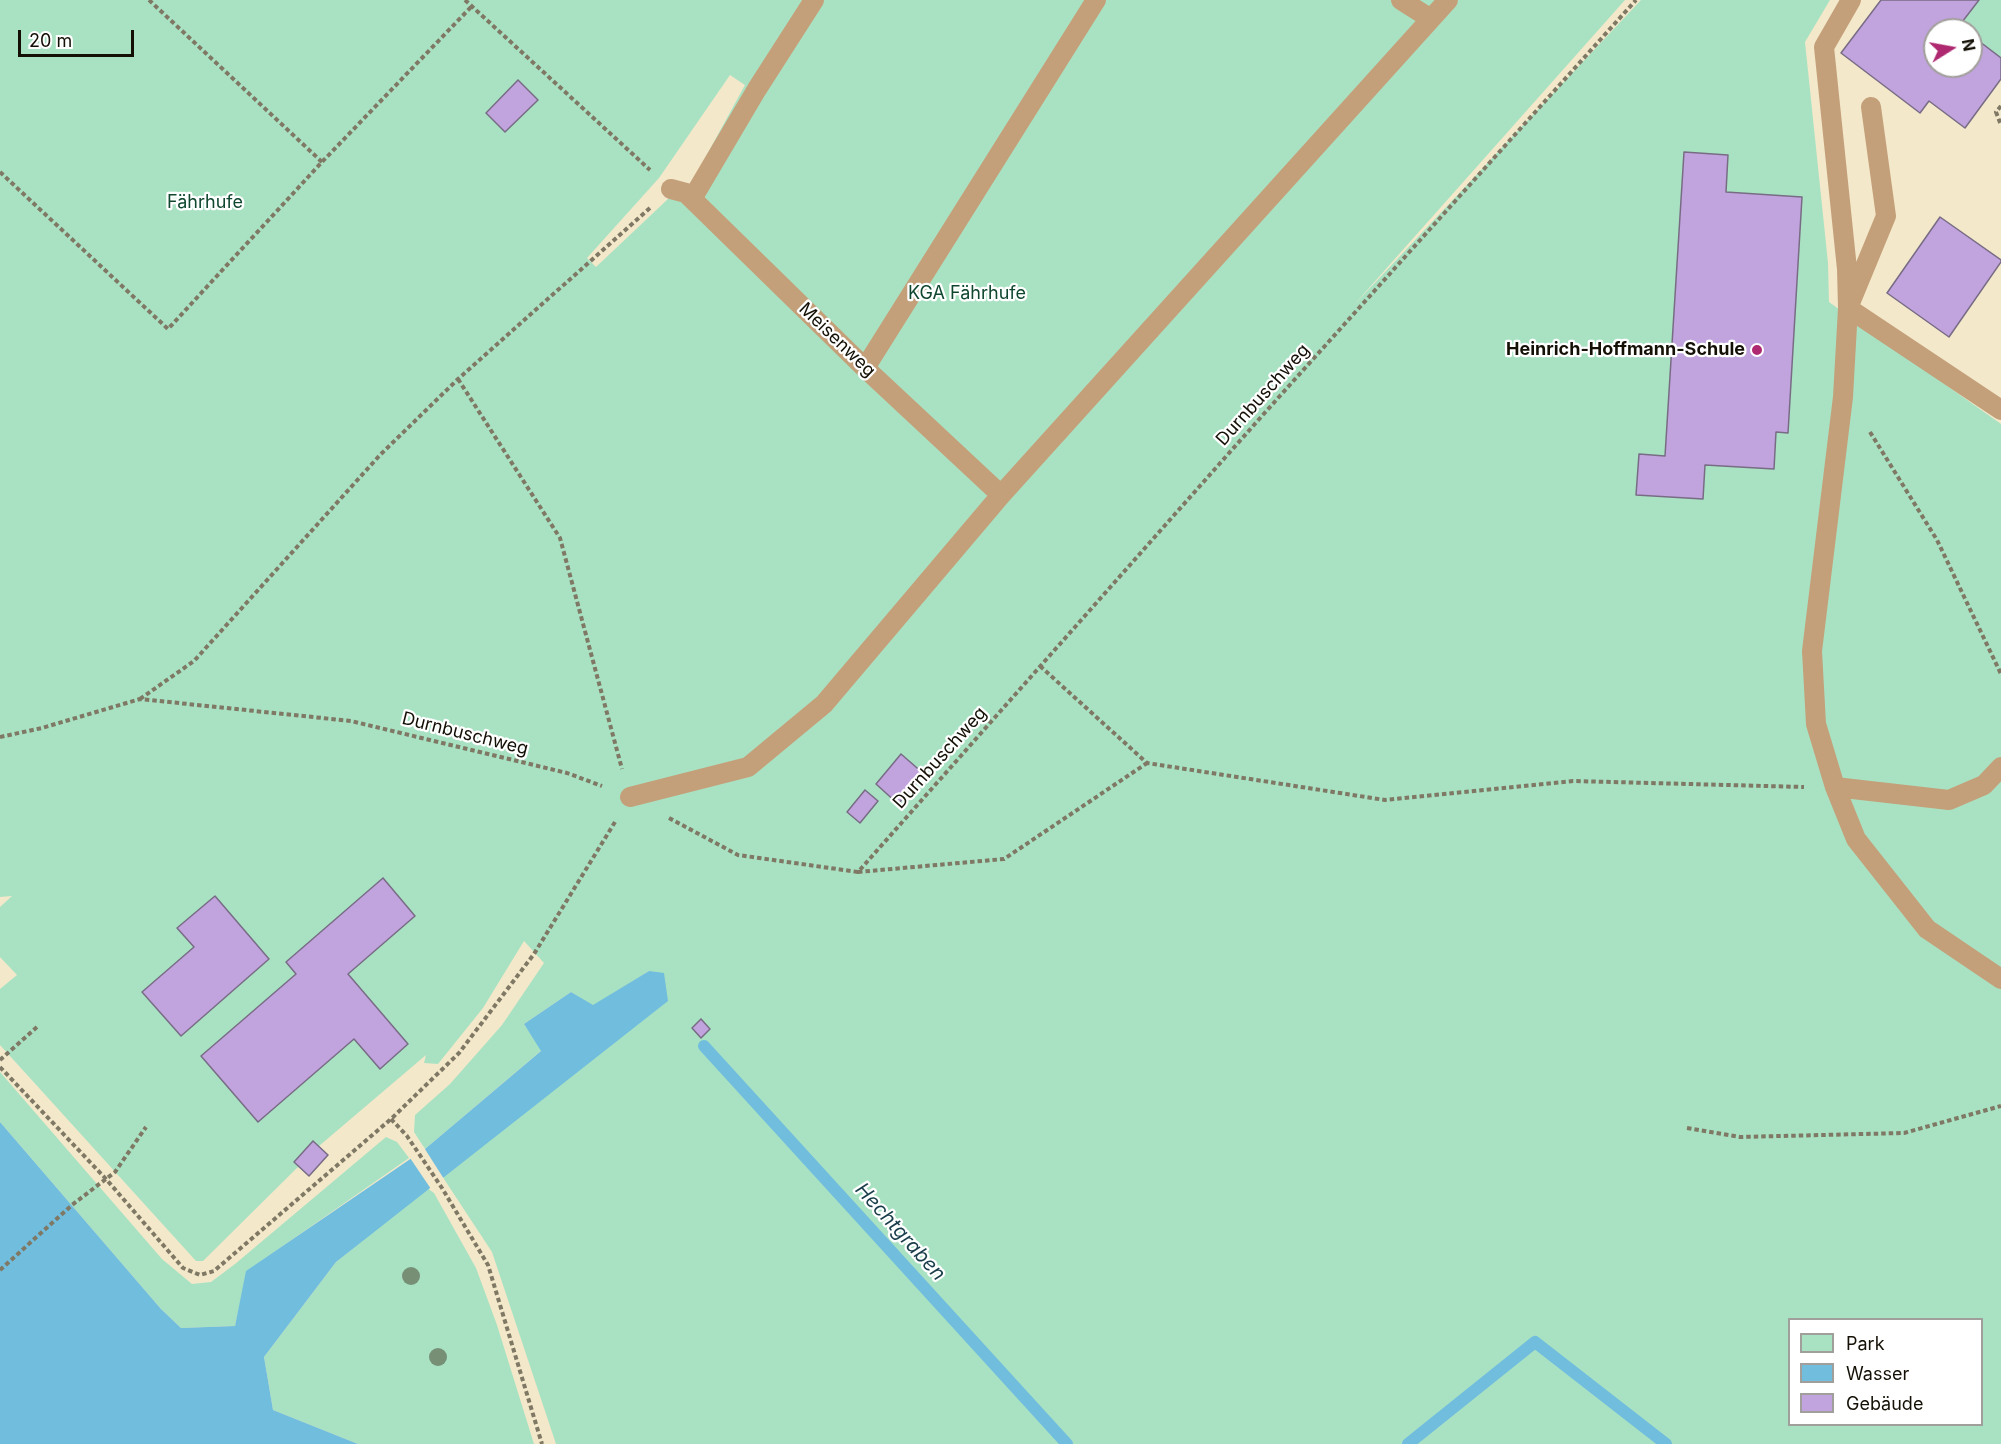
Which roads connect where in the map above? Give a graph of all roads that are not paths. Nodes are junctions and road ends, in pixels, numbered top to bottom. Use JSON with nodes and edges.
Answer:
{"nodes":[{"id":1,"x":814,"y":0,"type":"edge"},
{"id":2,"x":1096,"y":0,"type":"edge"},
{"id":3,"x":1401,"y":0,"type":"edge"},
{"id":4,"x":1448,"y":0,"type":"edge"},
{"id":5,"x":1851,"y":0,"type":"edge"},
{"id":6,"x":1431,"y":19,"type":"junction"},
{"id":7,"x":1871,"y":107,"type":"dead end"},
{"id":8,"x":671,"y":189,"type":"road end"},
{"id":9,"x":692,"y":200,"type":"junction"},
{"id":10,"x":1848,"y":308,"type":"junction"},
{"id":11,"x":865,"y":368,"type":"junction"},
{"id":12,"x":2001,"y":410,"type":"edge"},
{"id":13,"x":1001,"y":495,"type":"junction"},
{"id":14,"x":2001,"y":767,"type":"edge"},
{"id":15,"x":1835,"y":788,"type":"junction"},
{"id":16,"x":630,"y":797,"type":"road end"},
{"id":17,"x":2001,"y":979,"type":"edge"}],
"edges":[{"from":1,"to":9,"type":"lane"},
{"from":2,"to":11,"type":"lane"},
{"from":3,"to":6,"type":"lane"},
{"from":4,"to":6,"type":"lane"},
{"from":5,"to":10,"type":"lane"},
{"from":6,"to":13,"type":"lane"},
{"from":7,"to":10,"type":"lane"},
{"from":8,"to":9,"type":"lane","name":"Meisenweg"},
{"from":9,"to":11,"type":"lane","name":"Meisenweg"},
{"from":10,"to":12,"type":"lane"},
{"from":10,"to":15,"type":"lane"},
{"from":11,"to":13,"type":"lane","name":"Meisenweg"},
{"from":13,"to":16,"type":"lane"},
{"from":14,"to":15,"type":"lane"},
{"from":15,"to":17,"type":"lane"}]}
